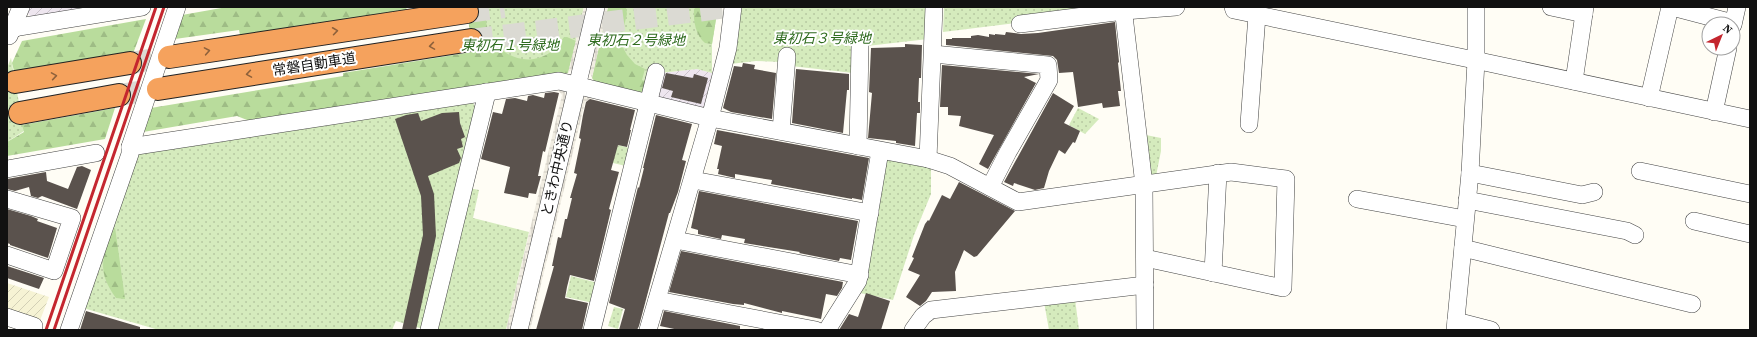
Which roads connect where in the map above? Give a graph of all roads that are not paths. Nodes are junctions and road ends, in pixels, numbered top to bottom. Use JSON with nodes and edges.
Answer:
{"nodes":[{"id":1,"x":21,"y":7,"type":"edge"},
{"id":2,"x":142,"y":7,"type":"edge"},
{"id":3,"x":177,"y":7,"type":"edge"},
{"id":4,"x":596,"y":7,"type":"edge"},
{"id":5,"x":733,"y":7,"type":"edge"},
{"id":6,"x":934,"y":7,"type":"edge"},
{"id":7,"x":1176,"y":7,"type":"edge"},
{"id":8,"x":1233,"y":7,"type":"edge"},
{"id":9,"x":1476,"y":7,"type":"edge"},
{"id":10,"x":1551,"y":7,"type":"edge"},
{"id":11,"x":1671,"y":7,"type":"edge"},
{"id":12,"x":1123,"y":9,"type":"edge"},
{"id":13,"x":1585,"y":11,"type":"edge"},
{"id":14,"x":467,"y":12,"type":"tunnel mouth"},
{"id":15,"x":1257,"y":15,"type":"junction"},
{"id":16,"x":1723,"y":16,"type":"edge"},
{"id":17,"x":1020,"y":24,"type":"dead end"},
{"id":18,"x":9,"y":34,"type":"edge"},
{"id":19,"x":471,"y":40,"type":"tunnel mouth"},
{"id":20,"x":860,"y":46,"type":"dead end"},
{"id":21,"x":933,"y":54,"type":"junction"},
{"id":22,"x":787,"y":56,"type":"dead end"},
{"id":23,"x":1726,"y":56,"type":"edge"},
{"id":24,"x":168,"y":57,"type":"tunnel mouth"},
{"id":25,"x":1476,"y":61,"type":"junction"},
{"id":26,"x":130,"y":63,"type":"tunnel mouth"},
{"id":27,"x":656,"y":72,"type":"dead end"},
{"id":28,"x":15,"y":82,"type":"dead end"},
{"id":29,"x":1574,"y":82,"type":"junction"},
{"id":30,"x":577,"y":85,"type":"junction"},
{"id":31,"x":158,"y":89,"type":"tunnel mouth"},
{"id":32,"x":486,"y":92,"type":"junction"},
{"id":33,"x":120,"y":95,"type":"tunnel mouth"},
{"id":34,"x":1649,"y":98,"type":"junction"},
{"id":35,"x":647,"y":103,"type":"junction"},
{"id":36,"x":1714,"y":112,"type":"junction"},
{"id":37,"x":20,"y":113,"type":"dead end"},
{"id":38,"x":710,"y":118,"type":"junction"},
{"id":39,"x":1750,"y":119,"type":"edge"},
{"id":40,"x":1250,"y":124,"type":"dead end"},
{"id":41,"x":781,"y":131,"type":"junction"},
{"id":42,"x":858,"y":146,"type":"junction"},
{"id":43,"x":130,"y":147,"type":"junction"},
{"id":44,"x":880,"y":151,"type":"junction"},
{"id":45,"x":96,"y":153,"type":"dead end"},
{"id":46,"x":928,"y":159,"type":"junction"},
{"id":47,"x":7,"y":169,"type":"edge"},
{"id":48,"x":1640,"y":171,"type":"dead end"},
{"id":49,"x":1218,"y":173,"type":"junction"},
{"id":50,"x":1470,"y":173,"type":"junction"},
{"id":51,"x":693,"y":180,"type":"junction"},
{"id":52,"x":1144,"y":185,"type":"junction"},
{"id":53,"x":990,"y":187,"type":"junction"},
{"id":54,"x":1594,"y":192,"type":"dead end"},
{"id":55,"x":1750,"y":194,"type":"edge"},
{"id":56,"x":7,"y":199,"type":"edge"},
{"id":57,"x":1357,"y":199,"type":"dead end"},
{"id":58,"x":1467,"y":200,"type":"junction"},
{"id":59,"x":870,"y":213,"type":"junction"},
{"id":60,"x":1465,"y":219,"type":"junction"},
{"id":61,"x":1694,"y":221,"type":"dead end"},
{"id":62,"x":1750,"y":234,"type":"edge"},
{"id":63,"x":1635,"y":235,"type":"dead end"},
{"id":64,"x":675,"y":240,"type":"junction"},
{"id":65,"x":1463,"y":248,"type":"junction"},
{"id":66,"x":7,"y":256,"type":"edge"},
{"id":67,"x":1145,"y":258,"type":"junction"},
{"id":68,"x":1213,"y":273,"type":"junction"},
{"id":69,"x":860,"y":275,"type":"junction"},
{"id":70,"x":1145,"y":285,"type":"junction"},
{"id":71,"x":657,"y":300,"type":"junction"},
{"id":72,"x":1692,"y":304,"type":"dead end"},
{"id":73,"x":7,"y":318,"type":"edge"},
{"id":74,"x":1456,"y":325,"type":"edge"},
{"id":75,"x":32,"y":330,"type":"edge"},
{"id":76,"x":69,"y":330,"type":"edge"},
{"id":77,"x":429,"y":330,"type":"edge"},
{"id":78,"x":519,"y":330,"type":"edge"},
{"id":79,"x":592,"y":330,"type":"edge"},
{"id":80,"x":648,"y":330,"type":"edge"},
{"id":81,"x":816,"y":330,"type":"edge"},
{"id":82,"x":827,"y":330,"type":"edge"},
{"id":83,"x":913,"y":330,"type":"edge"},
{"id":84,"x":1146,"y":330,"type":"edge"},
{"id":85,"x":1491,"y":330,"type":"edge"}],
"edges":[{"from":1,"to":18,"type":"street"},
{"from":2,"to":18,"type":"street"},
{"from":3,"to":43,"type":"street"},
{"from":4,"to":30,"type":"street","name":"ときわ中央通り"},
{"from":5,"to":38,"type":"street"},
{"from":6,"to":21,"type":"street"},
{"from":7,"to":12,"type":"street"},
{"from":8,"to":15,"type":"street"},
{"from":9,"to":25,"type":"street"},
{"from":10,"to":13,"type":"street"},
{"from":11,"to":16,"type":"street"},
{"from":11,"to":34,"type":"street"},
{"from":12,"to":17,"type":"street"},
{"from":12,"to":52,"type":"street"},
{"from":13,"to":29,"type":"street"},
{"from":24,"to":14,"type":"highway","name":"常磐自動車道","one_way":true},
{"from":15,"to":25,"type":"street"},
{"from":15,"to":40,"type":"street"},
{"from":19,"to":31,"type":"highway","name":"常磐自動車道","one_way":true},
{"from":20,"to":42,"type":"street"},
{"from":21,"to":46,"type":"street"},
{"from":21,"to":53,"type":"street"},
{"from":22,"to":41,"type":"street"},
{"from":23,"to":36,"type":"street"},
{"from":25,"to":29,"type":"street"},
{"from":25,"to":50,"type":"street"},
{"from":28,"to":26,"type":"highway","one_way":true},
{"from":27,"to":35,"type":"street"},
{"from":29,"to":34,"type":"street"},
{"from":30,"to":32,"type":"street"},
{"from":30,"to":35,"type":"street"},
{"from":30,"to":78,"type":"street","name":"ときわ中央通り"},
{"from":32,"to":43,"type":"street"},
{"from":32,"to":77,"type":"street"},
{"from":33,"to":37,"type":"highway"},
{"from":34,"to":36,"type":"street"},
{"from":35,"to":38,"type":"street"},
{"from":35,"to":79,"type":"street"},
{"from":36,"to":39,"type":"street"},
{"from":38,"to":41,"type":"street"},
{"from":38,"to":51,"type":"street"},
{"from":41,"to":42,"type":"street"},
{"from":42,"to":44,"type":"street"},
{"from":43,"to":76,"type":"street"},
{"from":44,"to":46,"type":"street"},
{"from":44,"to":59,"type":"street"},
{"from":45,"to":47,"type":"street"},
{"from":46,"to":53,"type":"street"},
{"from":48,"to":55,"type":"street"},
{"from":49,"to":52,"type":"street"},
{"from":49,"to":68,"type":"street"},
{"from":49,"to":68,"type":"street"},
{"from":50,"to":54,"type":"street"},
{"from":50,"to":58,"type":"street"},
{"from":51,"to":59,"type":"street"},
{"from":51,"to":64,"type":"street"},
{"from":52,"to":53,"type":"street"},
{"from":52,"to":67,"type":"street"},
{"from":56,"to":66,"type":"street"},
{"from":57,"to":60,"type":"street"},
{"from":58,"to":60,"type":"street"},
{"from":58,"to":63,"type":"street"},
{"from":59,"to":69,"type":"street"},
{"from":60,"to":65,"type":"street"},
{"from":61,"to":62,"type":"street"},
{"from":64,"to":69,"type":"street"},
{"from":64,"to":71,"type":"street"},
{"from":65,"to":72,"type":"street"},
{"from":65,"to":74,"type":"street"},
{"from":67,"to":68,"type":"street"},
{"from":67,"to":70,"type":"street"},
{"from":69,"to":82,"type":"street"},
{"from":70,"to":83,"type":"street"},
{"from":70,"to":84,"type":"street"},
{"from":71,"to":80,"type":"street"},
{"from":71,"to":81,"type":"street"},
{"from":73,"to":75,"type":"street"},
{"from":74,"to":85,"type":"street"}]}
